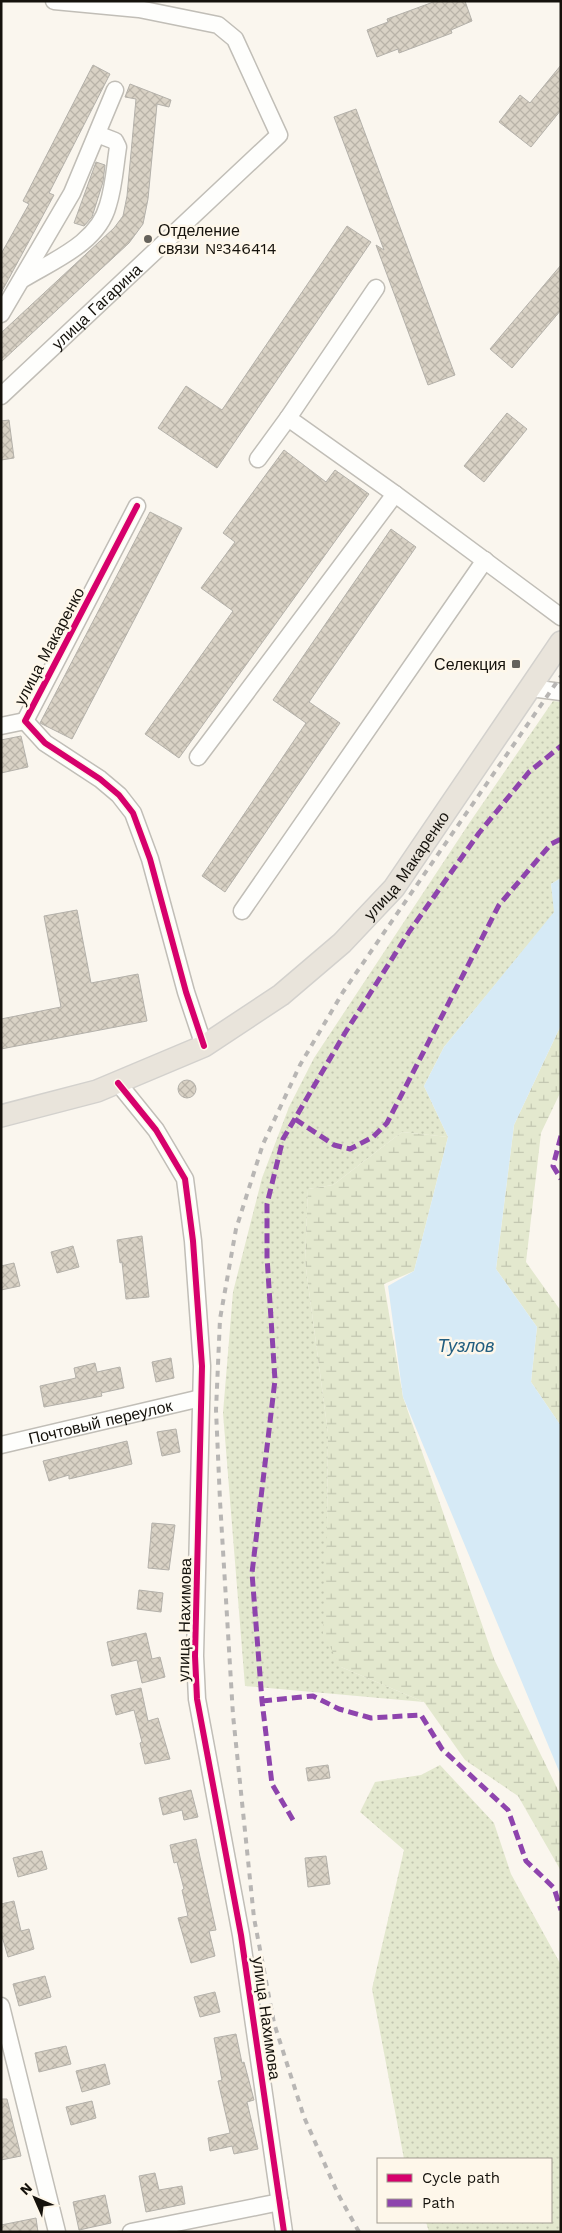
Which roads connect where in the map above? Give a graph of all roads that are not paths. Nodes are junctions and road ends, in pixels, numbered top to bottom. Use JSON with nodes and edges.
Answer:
{"nodes":[{"id":1,"x":54,"y":1,"type":"edge"},
{"id":2,"x":115,"y":90,"type":"dead end"},
{"id":3,"x":96,"y":134,"type":"junction"},
{"id":4,"x":21,"y":280,"type":"junction"},
{"id":5,"x":376,"y":288,"type":"dead end"},
{"id":6,"x":1,"y":314,"type":"edge"},
{"id":7,"x":1,"y":396,"type":"edge"},
{"id":8,"x":288,"y":418,"type":"junction"},
{"id":9,"x":258,"y":459,"type":"dead end"},
{"id":10,"x":394,"y":494,"type":"junction"},
{"id":11,"x":138,"y":506,"type":"dead end"},
{"id":12,"x":485,"y":560,"type":"junction"},
{"id":13,"x":561,"y":616,"type":"edge"},
{"id":14,"x":561,"y":642,"type":"edge"},
{"id":15,"x":531,"y":688,"type":"junction"},
{"id":16,"x":561,"y":692,"type":"edge"},
{"id":17,"x":25,"y":721,"type":"junction"},
{"id":18,"x":1,"y":726,"type":"edge"},
{"id":19,"x":198,"y":758,"type":"dead end"},
{"id":20,"x":242,"y":911,"type":"dead end"},
{"id":21,"x":204,"y":1046,"type":"junction"},
{"id":22,"x":118,"y":1083,"type":"junction"},
{"id":23,"x":1,"y":1116,"type":"edge"},
{"id":24,"x":201,"y":1398,"type":"junction"},
{"id":25,"x":1,"y":1445,"type":"edge"},
{"id":26,"x":1,"y":2006,"type":"edge"},
{"id":27,"x":280,"y":2202,"type":"junction"},
{"id":28,"x":57,"y":2232,"type":"edge"},
{"id":29,"x":131,"y":2232,"type":"edge"},
{"id":30,"x":284,"y":2232,"type":"edge"}],
"edges":[{"from":1,"to":7,"type":"street","name":"улица Гагарина"},
{"from":2,"to":3,"type":"street"},
{"from":3,"to":4,"type":"street"},
{"from":3,"to":4,"type":"street"},
{"from":4,"to":6,"type":"street"},
{"from":5,"to":8,"type":"street"},
{"from":8,"to":9,"type":"street"},
{"from":8,"to":10,"type":"street"},
{"from":10,"to":12,"type":"street"},
{"from":10,"to":19,"type":"street"},
{"from":11,"to":17,"type":"street","name":"улица Макаренко"},
{"from":12,"to":13,"type":"street"},
{"from":12,"to":20,"type":"street"},
{"from":14,"to":15,"type":"main road","name":"улица Макаренко"},
{"from":15,"to":16,"type":"street"},
{"from":15,"to":21,"type":"main road","name":"улица Макаренко"},
{"from":17,"to":18,"type":"street"},
{"from":17,"to":21,"type":"street","name":"улица Макаренко"},
{"from":21,"to":22,"type":"main road","name":"улица Макаренко"},
{"from":22,"to":23,"type":"main road","name":"улица Макаренко"},
{"from":22,"to":24,"type":"street","name":"улица Нахимова"},
{"from":24,"to":25,"type":"street","name":"Почтовый переулок"},
{"from":24,"to":27,"type":"street","name":"улица Нахимова"},
{"from":26,"to":28,"type":"street"},
{"from":27,"to":29,"type":"street"},
{"from":27,"to":30,"type":"street","name":"улица Нахимова"}]}
